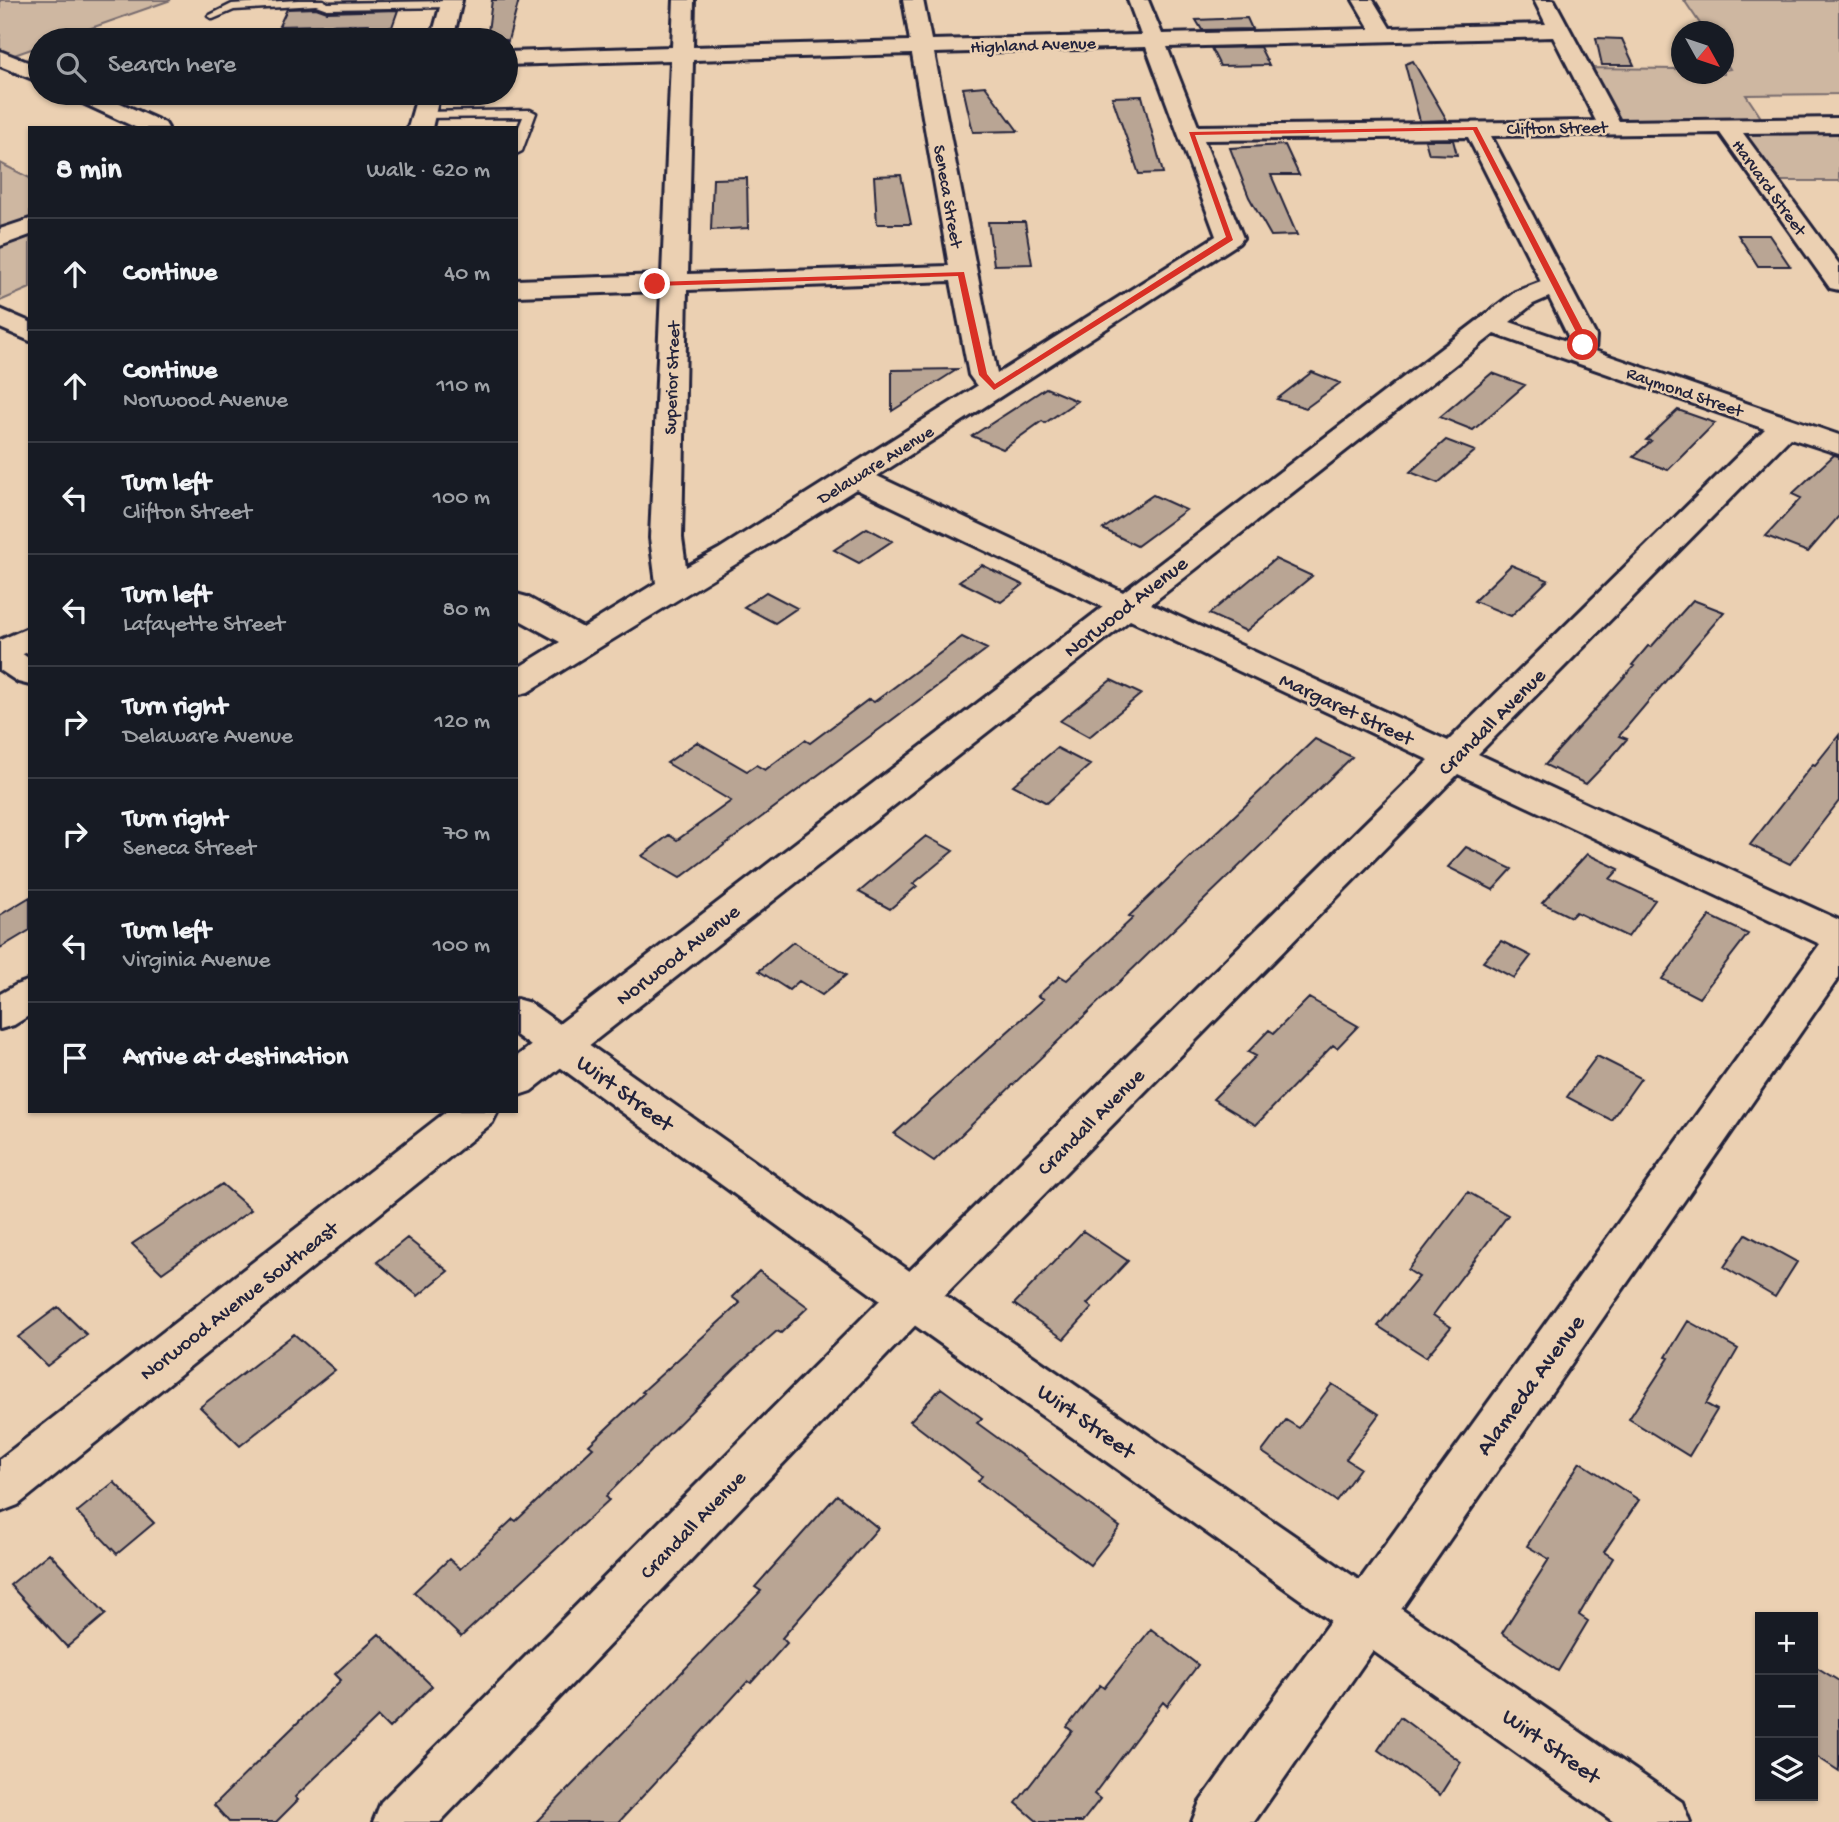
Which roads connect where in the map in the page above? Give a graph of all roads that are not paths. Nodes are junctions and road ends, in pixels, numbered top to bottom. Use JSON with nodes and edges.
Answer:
{"nodes":[{"id":1,"x":684,"y":0,"type":"edge"},
{"id":2,"x":913,"y":0,"type":"edge"},
{"id":3,"x":1139,"y":0,"type":"edge"},
{"id":4,"x":1363,"y":0,"type":"edge"},
{"id":5,"x":1544,"y":0,"type":"edge"},
{"id":6,"x":317,"y":1,"type":"edge"},
{"id":7,"x":451,"y":2,"type":"edge"},
{"id":8,"x":213,"y":16,"type":"dead end"},
{"id":9,"x":445,"y":28,"type":"edge"},
{"id":10,"x":1560,"y":30,"type":"junction"},
{"id":11,"x":1384,"y":35,"type":"junction"},
{"id":12,"x":1154,"y":41,"type":"junction"},
{"id":13,"x":921,"y":47,"type":"junction"},
{"id":14,"x":682,"y":54,"type":"junction"},
{"id":15,"x":0,"y":58,"type":"edge"},
{"id":16,"x":518,"y":58,"type":"edge"},
{"id":17,"x":28,"y":70,"type":"edge"},
{"id":18,"x":106,"y":105,"type":"edge"},
{"id":19,"x":424,"y":112,"type":"edge"},
{"id":20,"x":1839,"y":125,"type":"edge"},
{"id":21,"x":153,"y":126,"type":"edge"},
{"id":22,"x":1726,"y":126,"type":"junction"},
{"id":23,"x":1611,"y":127,"type":"junction"},
{"id":24,"x":1475,"y":128,"type":"junction"},
{"id":25,"x":1191,"y":133,"type":"junction"},
{"id":26,"x":518,"y":150,"type":"edge"},
{"id":27,"x":28,"y":227,"type":"edge"},
{"id":28,"x":0,"y":238,"type":"edge"},
{"id":29,"x":961,"y":273,"type":"junction"},
{"id":30,"x":1839,"y":282,"type":"edge"},
{"id":31,"x":674,"y":283,"type":"junction"},
{"id":32,"x":1556,"y":285,"type":"junction"},
{"id":33,"x":518,"y":289,"type":"edge"},
{"id":34,"x":0,"y":317,"type":"edge"},
{"id":35,"x":1491,"y":324,"type":"junction"},
{"id":36,"x":28,"y":332,"type":"edge"},
{"id":37,"x":1580,"y":354,"type":"junction"},
{"id":38,"x":994,"y":388,"type":"junction"},
{"id":39,"x":1785,"y":426,"type":"junction"},
{"id":40,"x":1839,"y":445,"type":"edge"},
{"id":41,"x":856,"y":477,"type":"junction"},
{"id":42,"x":673,"y":587,"type":"junction"},
{"id":43,"x":518,"y":605,"type":"edge"},
{"id":44,"x":1127,"y":605,"type":"junction"},
{"id":45,"x":28,"y":638,"type":"edge"},
{"id":46,"x":583,"y":642,"type":"junction"},
{"id":47,"x":0,"y":654,"type":"edge"},
{"id":48,"x":28,"y":674,"type":"edge"},
{"id":49,"x":518,"y":683,"type":"edge"},
{"id":50,"x":1454,"y":758,"type":"junction"},
{"id":51,"x":1839,"y":936,"type":"edge"},
{"id":52,"x":1839,"y":947,"type":"edge"},
{"id":53,"x":28,"y":996,"type":"edge"},
{"id":54,"x":0,"y":1014,"type":"edge"},
{"id":55,"x":518,"y":1015,"type":"edge"},
{"id":56,"x":561,"y":1045,"type":"junction"},
{"id":57,"x":518,"y":1078,"type":"edge"},
{"id":58,"x":474,"y":1113,"type":"edge"},
{"id":59,"x":912,"y":1298,"type":"junction"},
{"id":60,"x":0,"y":1489,"type":"edge"},
{"id":61,"x":1364,"y":1614,"type":"junction"},
{"id":62,"x":401,"y":1822,"type":"edge"},
{"id":63,"x":1220,"y":1822,"type":"edge"},
{"id":64,"x":1662,"y":1822,"type":"edge"}],
"edges":[{"from":1,"to":14,"type":"street","name":"Superior Street"},
{"from":2,"to":13,"type":"street","name":"Seneca Street"},
{"from":3,"to":12,"type":"street"},
{"from":4,"to":11,"type":"street"},
{"from":5,"to":10,"type":"street"},
{"from":6,"to":7,"type":"lane"},
{"from":6,"to":8,"type":"lane"},
{"from":7,"to":9,"type":"street"},
{"from":10,"to":11,"type":"street","name":"Highland Avenue"},
{"from":10,"to":23,"type":"street"},
{"from":11,"to":12,"type":"street","name":"Highland Avenue"},
{"from":12,"to":13,"type":"street","name":"Highland Avenue"},
{"from":12,"to":25,"type":"street"},
{"from":13,"to":14,"type":"street","name":"Highland Avenue"},
{"from":13,"to":29,"type":"street","name":"Seneca Street"},
{"from":14,"to":16,"type":"street","name":"Highland Avenue"},
{"from":14,"to":31,"type":"street","name":"Superior Street"},
{"from":15,"to":17,"type":"street"},
{"from":18,"to":21,"type":"street"},
{"from":19,"to":26,"type":"lane"},
{"from":20,"to":22,"type":"street","name":"Clifton Street"},
{"from":22,"to":23,"type":"street","name":"Clifton Street"},
{"from":22,"to":30,"type":"street","name":"Harvard Street"},
{"from":23,"to":24,"type":"street","name":"Clifton Street"},
{"from":24,"to":25,"type":"street","name":"Clifton Street"},
{"from":24,"to":32,"type":"street"},
{"from":25,"to":38,"type":"street","name":"Delaware Avenue"},
{"from":27,"to":28,"type":"street"},
{"from":29,"to":31,"type":"street"},
{"from":29,"to":38,"type":"street","name":"Seneca Street"},
{"from":31,"to":33,"type":"street"},
{"from":31,"to":42,"type":"street","name":"Superior Street"},
{"from":32,"to":35,"type":"street","name":"Norwood Avenue"},
{"from":32,"to":37,"type":"street"},
{"from":34,"to":36,"type":"street"},
{"from":35,"to":37,"type":"street","name":"Raymond Street"},
{"from":35,"to":44,"type":"street","name":"Norwood Avenue"},
{"from":37,"to":39,"type":"street","name":"Raymond Street"},
{"from":38,"to":41,"type":"street","name":"Delaware Avenue"},
{"from":39,"to":40,"type":"street","name":"Raymond Street"},
{"from":39,"to":50,"type":"street","name":"Crandall Avenue"},
{"from":41,"to":42,"type":"street","name":"Delaware Avenue"},
{"from":41,"to":44,"type":"street","name":"Margaret Street"},
{"from":42,"to":46,"type":"street","name":"Delaware Avenue"},
{"from":43,"to":46,"type":"street"},
{"from":44,"to":50,"type":"street","name":"Margaret Street"},
{"from":44,"to":56,"type":"street","name":"Norwood Avenue"},
{"from":45,"to":47,"type":"street"},
{"from":46,"to":49,"type":"street","name":"Delaware Avenue"},
{"from":47,"to":48,"type":"street"},
{"from":50,"to":51,"type":"street","name":"Margaret Street"},
{"from":50,"to":59,"type":"street","name":"Crandall Avenue"},
{"from":52,"to":61,"type":"street","name":"Alameda Avenue"},
{"from":53,"to":54,"type":"street"},
{"from":55,"to":56,"type":"street","name":"Wirt Street"},
{"from":56,"to":57,"type":"street"},
{"from":56,"to":59,"type":"street","name":"Wirt Street"},
{"from":58,"to":60,"type":"street","name":"Norwood Avenue Southeast"},
{"from":59,"to":61,"type":"street","name":"Wirt Street"},
{"from":59,"to":62,"type":"street","name":"Crandall Avenue"},
{"from":61,"to":63,"type":"street","name":"Alameda Avenue"},
{"from":61,"to":64,"type":"street","name":"Wirt Street"}]}
